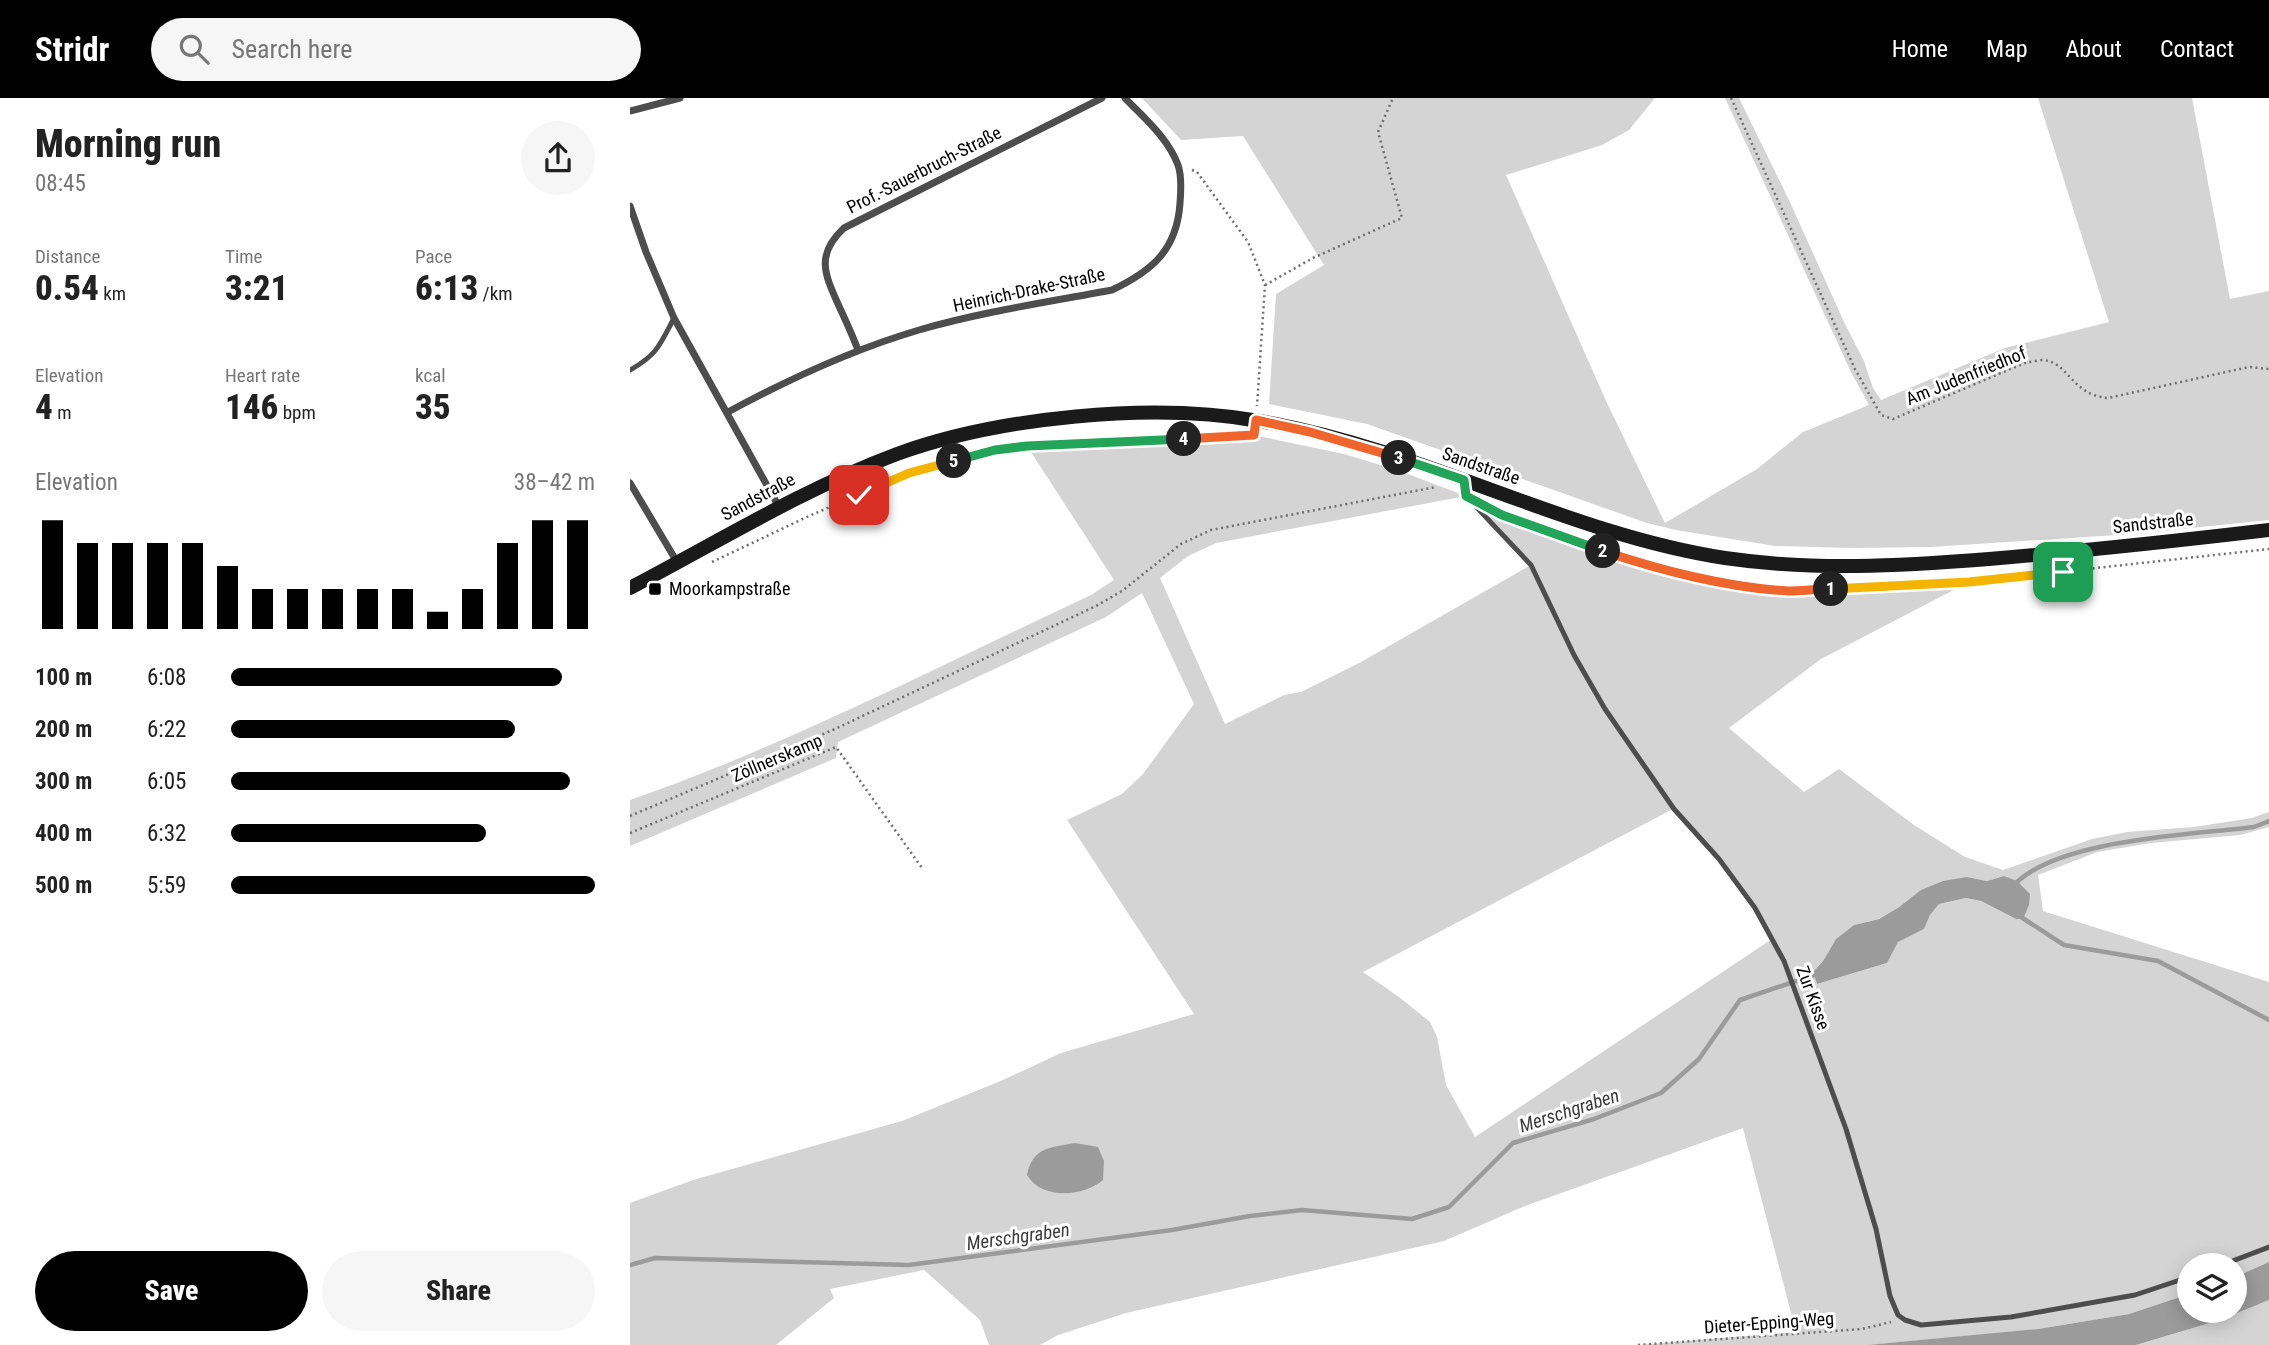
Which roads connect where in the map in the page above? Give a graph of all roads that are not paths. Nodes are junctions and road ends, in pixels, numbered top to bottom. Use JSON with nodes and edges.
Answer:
{"nodes":[{"id":1,"x":680,"y":98,"type":"edge"},
{"id":2,"x":1102,"y":98,"type":"edge"},
{"id":3,"x":1125,"y":98,"type":"edge"},
{"id":4,"x":630,"y":111,"type":"edge"},
{"id":5,"x":630,"y":205,"type":"edge"},
{"id":6,"x":674,"y":318,"type":"junction"},
{"id":7,"x":858,"y":350,"type":"junction"},
{"id":8,"x":630,"y":370,"type":"edge"},
{"id":9,"x":728,"y":412,"type":"junction"},
{"id":10,"x":1464,"y":480,"type":"junction"},
{"id":11,"x":630,"y":482,"type":"edge"},
{"id":12,"x":779,"y":507,"type":"junction"},
{"id":13,"x":2269,"y":530,"type":"edge"},
{"id":14,"x":678,"y":563,"type":"junction"},
{"id":15,"x":630,"y":588,"type":"edge"},
{"id":16,"x":2269,"y":1247,"type":"edge"},
{"id":17,"x":2247,"y":1255,"type":"edge"},
{"id":18,"x":2177,"y":1281,"type":"edge"}],
"edges":[{"from":1,"to":4,"type":"street"},
{"from":2,"to":7,"type":"street","name":"Prof.-Sauerbruch-Straße"},
{"from":3,"to":7,"type":"street","name":"Heinrich-Drake-Straße"},
{"from":5,"to":6,"type":"street"},
{"from":6,"to":8,"type":"lane"},
{"from":6,"to":9,"type":"street"},
{"from":7,"to":9,"type":"street","name":"Heinrich-Drake-Straße"},
{"from":9,"to":12,"type":"street"},
{"from":10,"to":12,"type":"main road","name":"Sandstraße"},
{"from":10,"to":13,"type":"main road","name":"Sandstraße"},
{"from":10,"to":18,"type":"lane","name":"Zur Kisse"},
{"from":11,"to":14,"type":"street"},
{"from":12,"to":14,"type":"main road","name":"Sandstraße"},
{"from":14,"to":15,"type":"main road","name":"Sandstraße"},
{"from":16,"to":17,"type":"lane"}]}
